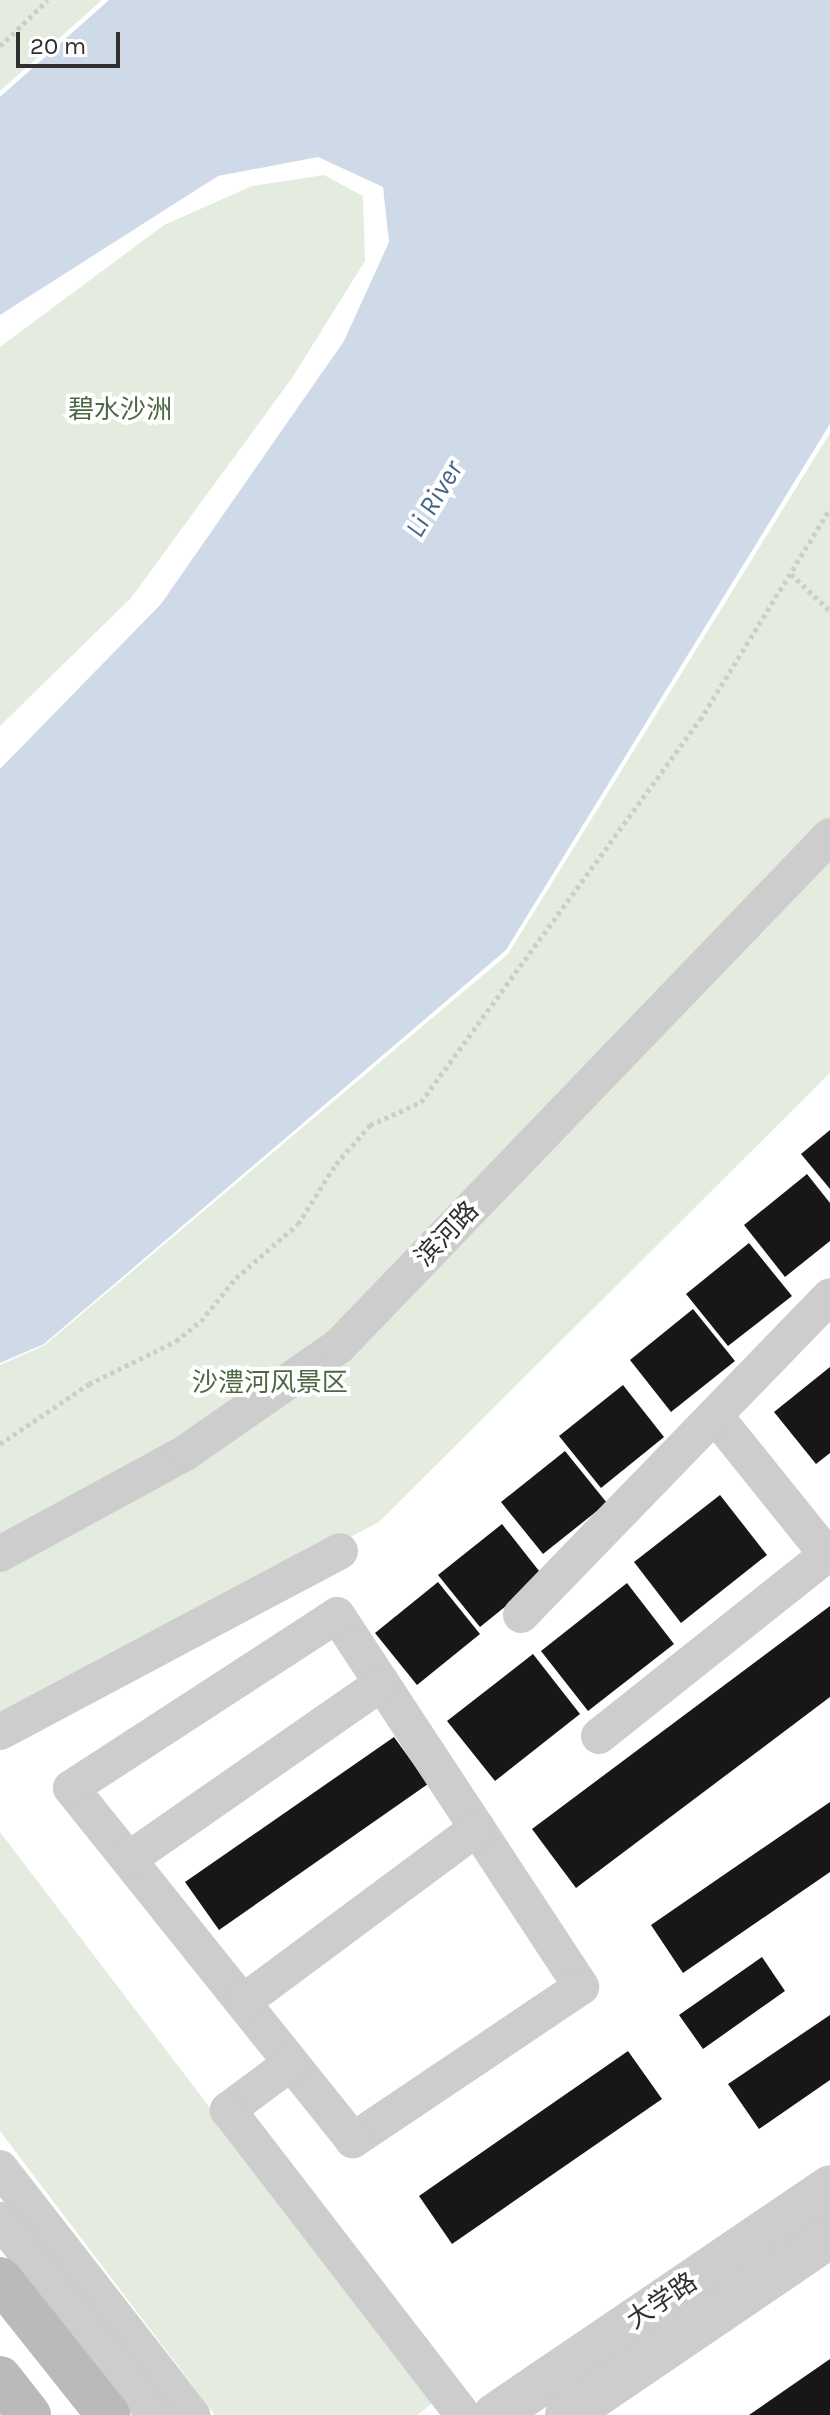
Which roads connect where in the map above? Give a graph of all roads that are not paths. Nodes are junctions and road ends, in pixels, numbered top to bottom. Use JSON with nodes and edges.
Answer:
{"nodes":[{"id":1,"x":830,"y":836,"type":"edge"},
{"id":2,"x":830,"y":1296,"type":"edge"},
{"id":3,"x":717,"y":1418,"type":"junction"},
{"id":4,"x":340,"y":1551,"type":"dead end"},
{"id":5,"x":0,"y":1554,"type":"edge"},
{"id":6,"x":828,"y":1554,"type":"edge"},
{"id":7,"x":521,"y":1615,"type":"dead end"},
{"id":8,"x":382,"y":1683,"type":"junction"},
{"id":9,"x":0,"y":1732,"type":"edge"},
{"id":10,"x":599,"y":1736,"type":"dead end"},
{"id":11,"x":477,"y":1828,"type":"junction"},
{"id":12,"x":129,"y":1859,"type":"junction"},
{"id":13,"x":243,"y":2002,"type":"junction"},
{"id":14,"x":291,"y":2063,"type":"junction"},
{"id":15,"x":0,"y":2168,"type":"edge"},
{"id":16,"x":830,"y":2187,"type":"edge"},
{"id":17,"x":0,"y":2220,"type":"edge"},
{"id":18,"x":830,"y":2236,"type":"edge"},
{"id":19,"x":0,"y":2279,"type":"edge"},
{"id":20,"x":0,"y":2378,"type":"edge"},
{"id":21,"x":29,"y":2415,"type":"edge"},
{"id":22,"x":108,"y":2415,"type":"edge"},
{"id":23,"x":155,"y":2415,"type":"edge"},
{"id":24,"x":192,"y":2415,"type":"edge"},
{"id":25,"x":463,"y":2415,"type":"edge"},
{"id":26,"x":495,"y":2415,"type":"edge"},
{"id":27,"x":567,"y":2415,"type":"edge"}],
"edges":[{"from":1,"to":5,"type":"street","name":"滨河路"},
{"from":2,"to":3,"type":"street"},
{"from":3,"to":6,"type":"street"},
{"from":3,"to":7,"type":"street"},
{"from":4,"to":9,"type":"street"},
{"from":6,"to":10,"type":"street"},
{"from":8,"to":11,"type":"street"},
{"from":8,"to":12,"type":"street"},
{"from":8,"to":12,"type":"street"},
{"from":11,"to":13,"type":"street"},
{"from":11,"to":14,"type":"street"},
{"from":12,"to":13,"type":"street"},
{"from":13,"to":14,"type":"street"},
{"from":14,"to":25,"type":"street"},
{"from":15,"to":24,"type":"street"},
{"from":16,"to":26,"type":"street","name":"大学路"},
{"from":17,"to":23,"type":"street"},
{"from":18,"to":27,"type":"street","name":"大学路"},
{"from":19,"to":22,"type":"main road"},
{"from":20,"to":21,"type":"main road"}]}
